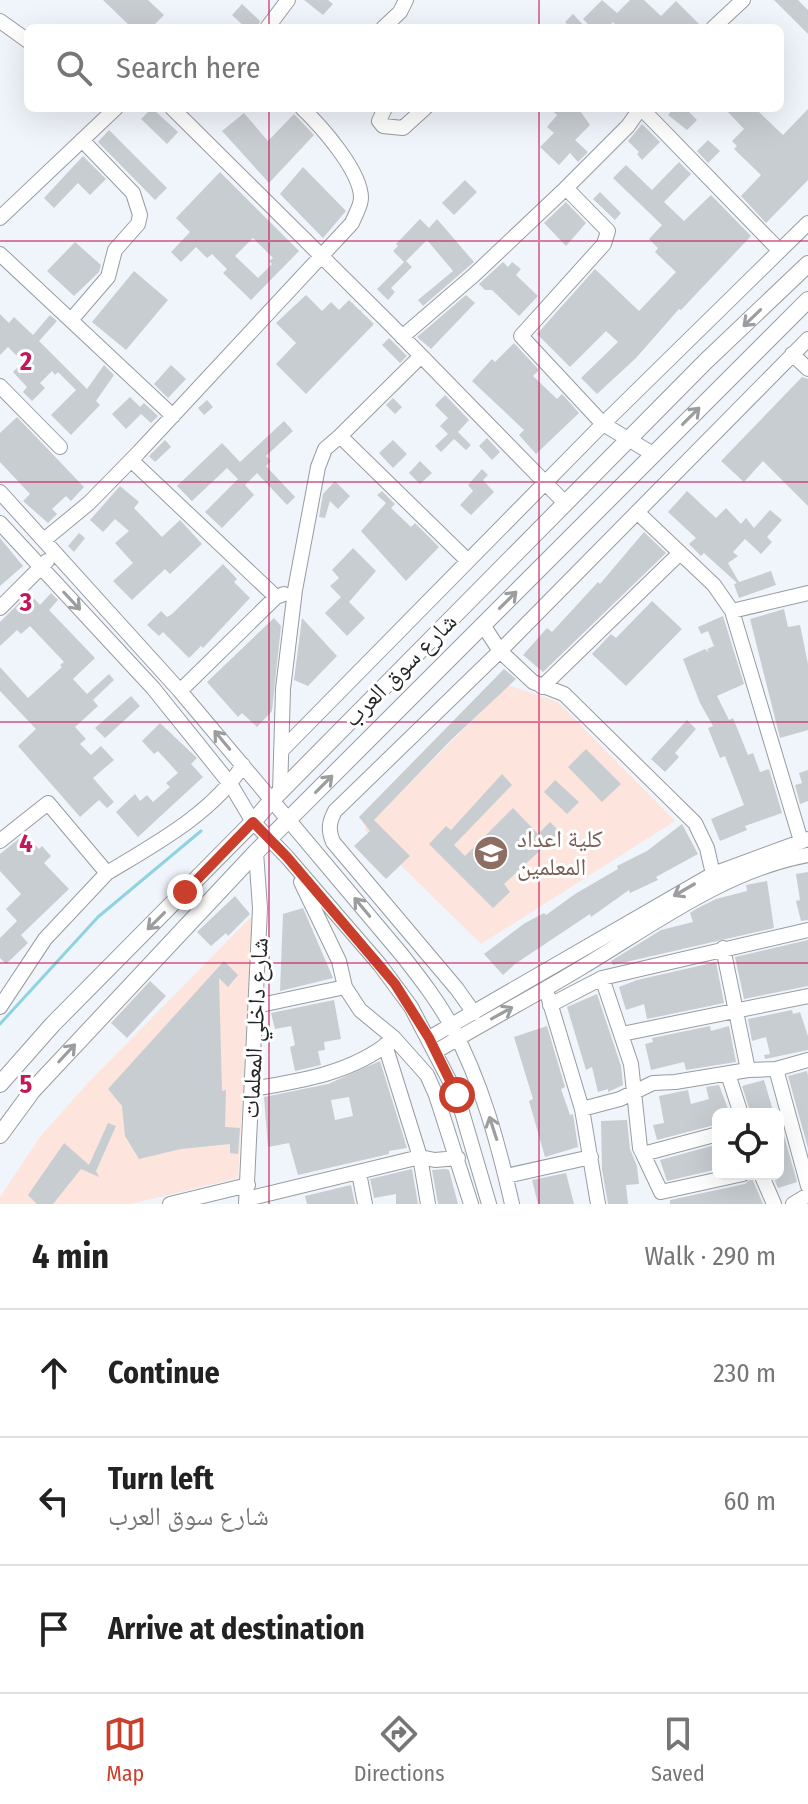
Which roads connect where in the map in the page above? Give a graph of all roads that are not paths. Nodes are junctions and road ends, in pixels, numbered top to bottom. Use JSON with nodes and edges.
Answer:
{"nodes":[{"id":1,"x":288,"y":0,"type":"edge"},
{"id":2,"x":406,"y":0,"type":"edge"},
{"id":3,"x":743,"y":0,"type":"edge"},
{"id":4,"x":0,"y":21,"type":"edge"},
{"id":5,"x":270,"y":24,"type":"edge"},
{"id":6,"x":387,"y":24,"type":"edge"},
{"id":7,"x":717,"y":24,"type":"edge"},
{"id":8,"x":24,"y":38,"type":"edge"},
{"id":9,"x":112,"y":112,"type":"edge"},
{"id":10,"x":176,"y":112,"type":"edge"},
{"id":11,"x":306,"y":112,"type":"edge"},
{"id":12,"x":383,"y":112,"type":"edge"},
{"id":13,"x":421,"y":112,"type":"edge"},
{"id":14,"x":638,"y":112,"type":"edge"},
{"id":15,"x":645,"y":112,"type":"edge"},
{"id":16,"x":82,"y":140,"type":"junction"},
{"id":17,"x":566,"y":188,"type":"junction"},
{"id":18,"x":0,"y":218,"type":"edge"},
{"id":19,"x":808,"y":223,"type":"edge"},
{"id":20,"x":779,"y":250,"type":"junction"},
{"id":21,"x":0,"y":254,"type":"edge"},
{"id":22,"x":322,"y":258,"type":"junction"},
{"id":23,"x":808,"y":264,"type":"edge"},
{"id":24,"x":808,"y":300,"type":"edge"},
{"id":25,"x":71,"y":320,"type":"junction"},
{"id":26,"x":402,"y":337,"type":"junction"},
{"id":27,"x":808,"y":339,"type":"edge"},
{"id":28,"x":792,"y":354,"type":"junction"},
{"id":29,"x":421,"y":356,"type":"junction"},
{"id":30,"x":808,"y":369,"type":"edge"},
{"id":31,"x":0,"y":386,"type":"edge"},
{"id":32,"x":173,"y":416,"type":"junction"},
{"id":33,"x":603,"y":424,"type":"junction"},
{"id":34,"x":340,"y":436,"type":"junction"},
{"id":35,"x":631,"y":439,"type":"junction"},
{"id":36,"x":60,"y":447,"type":"dead end"},
{"id":37,"x":653,"y":454,"type":"junction"},
{"id":38,"x":131,"y":460,"type":"junction"},
{"id":39,"x":545,"y":484,"type":"junction"},
{"id":40,"x":0,"y":492,"type":"edge"},
{"id":41,"x":565,"y":503,"type":"junction"},
{"id":42,"x":637,"y":512,"type":"junction"},
{"id":43,"x":0,"y":523,"type":"edge"},
{"id":44,"x":44,"y":540,"type":"junction"},
{"id":45,"x":56,"y":553,"type":"junction"},
{"id":46,"x":680,"y":553,"type":"junction"},
{"id":47,"x":468,"y":561,"type":"junction"},
{"id":48,"x":40,"y":567,"type":"junction"},
{"id":49,"x":295,"y":590,"type":"junction"},
{"id":50,"x":808,"y":593,"type":"edge"},
{"id":51,"x":276,"y":597,"type":"junction"},
{"id":52,"x":0,"y":608,"type":"edge"},
{"id":53,"x":732,"y":611,"type":"junction"},
{"id":54,"x":483,"y":625,"type":"junction"},
{"id":55,"x":500,"y":651,"type":"junction"},
{"id":56,"x":542,"y":687,"type":"junction"},
{"id":57,"x":180,"y":691,"type":"junction"},
{"id":58,"x":281,"y":751,"type":"junction"},
{"id":59,"x":243,"y":765,"type":"junction"},
{"id":60,"x":231,"y":785,"type":"junction"},
{"id":61,"x":275,"y":796,"type":"junction"},
{"id":62,"x":288,"y":820,"type":"junction"},
{"id":63,"x":253,"y":822,"type":"junction"},
{"id":64,"x":270,"y":839,"type":"junction"},
{"id":65,"x":805,"y":840,"type":"edge"},
{"id":66,"x":0,"y":841,"type":"edge"},
{"id":67,"x":256,"y":852,"type":"junction"},
{"id":68,"x":808,"y":855,"type":"edge"},
{"id":69,"x":287,"y":857,"type":"junction"},
{"id":70,"x":772,"y":859,"type":"junction"},
{"id":71,"x":107,"y":873,"type":"junction"},
{"id":72,"x":713,"y":874,"type":"junction"},
{"id":73,"x":808,"y":930,"type":"edge"},
{"id":74,"x":723,"y":948,"type":"junction"},
{"id":75,"x":541,"y":973,"type":"junction"},
{"id":76,"x":602,"y":978,"type":"junction"},
{"id":77,"x":345,"y":987,"type":"junction"},
{"id":78,"x":546,"y":989,"type":"junction"},
{"id":79,"x":808,"y":996,"type":"edge"},
{"id":80,"x":550,"y":1005,"type":"junction"},
{"id":81,"x":256,"y":1006,"type":"junction"},
{"id":82,"x":0,"y":1007,"type":"edge"},
{"id":83,"x":736,"y":1011,"type":"junction"},
{"id":84,"x":474,"y":1013,"type":"junction"},
{"id":85,"x":454,"y":1032,"type":"junction"},
{"id":86,"x":622,"y":1034,"type":"junction"},
{"id":87,"x":389,"y":1042,"type":"junction"},
{"id":88,"x":432,"y":1045,"type":"junction"},
{"id":89,"x":808,"y":1060,"type":"edge"},
{"id":90,"x":776,"y":1069,"type":"junction"},
{"id":91,"x":748,"y":1070,"type":"junction"},
{"id":92,"x":728,"y":1074,"type":"junction"},
{"id":93,"x":0,"y":1084,"type":"edge"},
{"id":94,"x":252,"y":1089,"type":"junction"},
{"id":95,"x":633,"y":1090,"type":"junction"},
{"id":96,"x":739,"y":1108,"type":"edge"},
{"id":97,"x":582,"y":1109,"type":"junction"},
{"id":98,"x":0,"y":1135,"type":"edge"},
{"id":99,"x":712,"y":1136,"type":"edge"},
{"id":100,"x":643,"y":1154,"type":"junction"},
{"id":101,"x":420,"y":1157,"type":"junction"},
{"id":102,"x":591,"y":1157,"type":"junction"},
{"id":103,"x":458,"y":1158,"type":"junction"},
{"id":104,"x":359,"y":1173,"type":"junction"},
{"id":105,"x":506,"y":1176,"type":"junction"},
{"id":106,"x":716,"y":1180,"type":"edge"},
{"id":107,"x":764,"y":1180,"type":"edge"},
{"id":108,"x":808,"y":1186,"type":"edge"},
{"id":109,"x":808,"y":1195,"type":"edge"},
{"id":110,"x":247,"y":1196,"type":"edge"},
{"id":111,"x":291,"y":1197,"type":"edge"},
{"id":112,"x":170,"y":1204,"type":"edge"},
{"id":113,"x":365,"y":1204,"type":"edge"},
{"id":114,"x":428,"y":1204,"type":"edge"},
{"id":115,"x":471,"y":1204,"type":"edge"},
{"id":116,"x":489,"y":1204,"type":"edge"},
{"id":117,"x":512,"y":1204,"type":"edge"},
{"id":118,"x":598,"y":1204,"type":"edge"},
{"id":119,"x":774,"y":1204,"type":"edge"},
{"id":120,"x":793,"y":1204,"type":"edge"}],
"edges":[{"from":1,"to":5,"type":"street"},
{"from":2,"to":6,"type":"street"},
{"from":3,"to":7,"type":"street"},
{"from":4,"to":8,"type":"street"},
{"from":9,"to":16,"type":"street"},
{"from":10,"to":22,"type":"street"},
{"from":11,"to":22,"type":"street"},
{"from":12,"to":13,"type":"street"},
{"from":14,"to":17,"type":"street"},
{"from":15,"to":20,"type":"street"},
{"from":16,"to":18,"type":"street"},
{"from":16,"to":25,"type":"street"},
{"from":17,"to":26,"type":"street"},
{"from":17,"to":33,"type":"street"},
{"from":19,"to":20,"type":"street"},
{"from":20,"to":33,"type":"street"},
{"from":21,"to":25,"type":"street"},
{"from":22,"to":26,"type":"street"},
{"from":22,"to":32,"type":"street"},
{"from":23,"to":35,"type":"main road","name":"شارع سوق العرب","one_way":true},
{"from":37,"to":24,"type":"main road","one_way":true},
{"from":25,"to":32,"type":"street"},
{"from":26,"to":29,"type":"street"},
{"from":27,"to":28,"type":"street"},
{"from":28,"to":30,"type":"street"},
{"from":28,"to":42,"type":"street"},
{"from":29,"to":34,"type":"street"},
{"from":29,"to":39,"type":"street"},
{"from":31,"to":36,"type":"street"},
{"from":32,"to":38,"type":"street"},
{"from":33,"to":35,"type":"street"},
{"from":33,"to":39,"type":"street"},
{"from":34,"to":47,"type":"street"},
{"from":34,"to":49,"type":"street"},
{"from":35,"to":37,"type":"street"},
{"from":35,"to":41,"type":"main road","name":"شارع سوق العرب"},
{"from":54,"to":37,"type":"main road","one_way":true},
{"from":38,"to":44,"type":"street"},
{"from":38,"to":51,"type":"street"},
{"from":39,"to":41,"type":"street"},
{"from":39,"to":47,"type":"street"},
{"from":40,"to":44,"type":"street"},
{"from":41,"to":61,"type":"main road","name":"شارع سوق العرب"},
{"from":42,"to":46,"type":"street"},
{"from":42,"to":55,"type":"street"},
{"from":43,"to":48,"type":"street"},
{"from":44,"to":45,"type":"street"},
{"from":45,"to":48,"type":"street"},
{"from":45,"to":57,"type":"street"},
{"from":46,"to":53,"type":"street"},
{"from":46,"to":56,"type":"street"},
{"from":47,"to":58,"type":"street"},
{"from":48,"to":52,"type":"street"},
{"from":48,"to":60,"type":"street","one_way":true},
{"from":49,"to":51,"type":"street"},
{"from":49,"to":58,"type":"street"},
{"from":50,"to":53,"type":"street"},
{"from":51,"to":57,"type":"street"},
{"from":53,"to":65,"type":"street"},
{"from":54,"to":55,"type":"street"},
{"from":62,"to":54,"type":"main road","one_way":true},
{"from":55,"to":56,"type":"street"},
{"from":55,"to":84,"type":"street"},
{"from":56,"to":72,"type":"street"},
{"from":59,"to":57,"type":"street","one_way":true},
{"from":58,"to":61,"type":"street"},
{"from":59,"to":60,"type":"street"},
{"from":59,"to":61,"type":"street"},
{"from":60,"to":63,"type":"street"},
{"from":60,"to":71,"type":"street"},
{"from":61,"to":62,"type":"street"},
{"from":61,"to":63,"type":"main road","name":"شارع سوق العرب"},
{"from":62,"to":64,"type":"main road"},
{"from":85,"to":62,"type":"street","one_way":true},
{"from":63,"to":64,"type":"street"},
{"from":63,"to":93,"type":"main road","name":"شارع سوق العرب","one_way":true},
{"from":64,"to":67,"type":"main road"},
{"from":64,"to":69,"type":"street"},
{"from":65,"to":70,"type":"street"},
{"from":66,"to":71,"type":"street"},
{"from":67,"to":81,"type":"street","name":"شارع داخلي المعلمات"},
{"from":98,"to":67,"type":"main road","one_way":true},
{"from":68,"to":70,"type":"street"},
{"from":69,"to":77,"type":"street"},
{"from":69,"to":88,"type":"street"},
{"from":70,"to":72,"type":"street"},
{"from":70,"to":78,"type":"street"},
{"from":71,"to":82,"type":"street"},
{"from":72,"to":75,"type":"street","one_way":true},
{"from":73,"to":74,"type":"street"},
{"from":74,"to":76,"type":"street"},
{"from":74,"to":83,"type":"street"},
{"from":75,"to":78,"type":"street"},
{"from":75,"to":84,"type":"street"},
{"from":76,"to":80,"type":"street"},
{"from":76,"to":86,"type":"street"},
{"from":77,"to":81,"type":"street"},
{"from":77,"to":87,"type":"street"},
{"from":78,"to":80,"type":"street"},
{"from":85,"to":78,"type":"street","one_way":true},
{"from":79,"to":83,"type":"street"},
{"from":80,"to":97,"type":"street"},
{"from":81,"to":94,"type":"street","name":"شارع داخلي المعلمات"},
{"from":83,"to":86,"type":"street"},
{"from":83,"to":91,"type":"street"},
{"from":84,"to":85,"type":"street"},
{"from":85,"to":88,"type":"street"},
{"from":105,"to":85,"type":"street","one_way":true},
{"from":86,"to":95,"type":"street"},
{"from":87,"to":94,"type":"street"},
{"from":87,"to":101,"type":"street"},
{"from":87,"to":103,"type":"street"},
{"from":88,"to":116,"type":"street"},
{"from":89,"to":90,"type":"street"},
{"from":90,"to":91,"type":"street"},
{"from":90,"to":108,"type":"street"},
{"from":91,"to":92,"type":"street"},
{"from":92,"to":95,"type":"street"},
{"from":92,"to":96,"type":"street"},
{"from":94,"to":110,"type":"street","name":"شارع داخلي المعلمات"},
{"from":95,"to":97,"type":"street"},
{"from":95,"to":100,"type":"street"},
{"from":97,"to":102,"type":"street"},
{"from":99,"to":100,"type":"street"},
{"from":100,"to":106,"type":"street"},
{"from":101,"to":103,"type":"street"},
{"from":101,"to":104,"type":"street"},
{"from":101,"to":114,"type":"street"},
{"from":102,"to":105,"type":"street"},
{"from":102,"to":118,"type":"street"},
{"from":103,"to":115,"type":"street"},
{"from":104,"to":111,"type":"street"},
{"from":104,"to":113,"type":"street"},
{"from":105,"to":117,"type":"street"},
{"from":107,"to":119,"type":"street"},
{"from":109,"to":120,"type":"street"},
{"from":110,"to":111,"type":"street"},
{"from":110,"to":112,"type":"street"}]}
